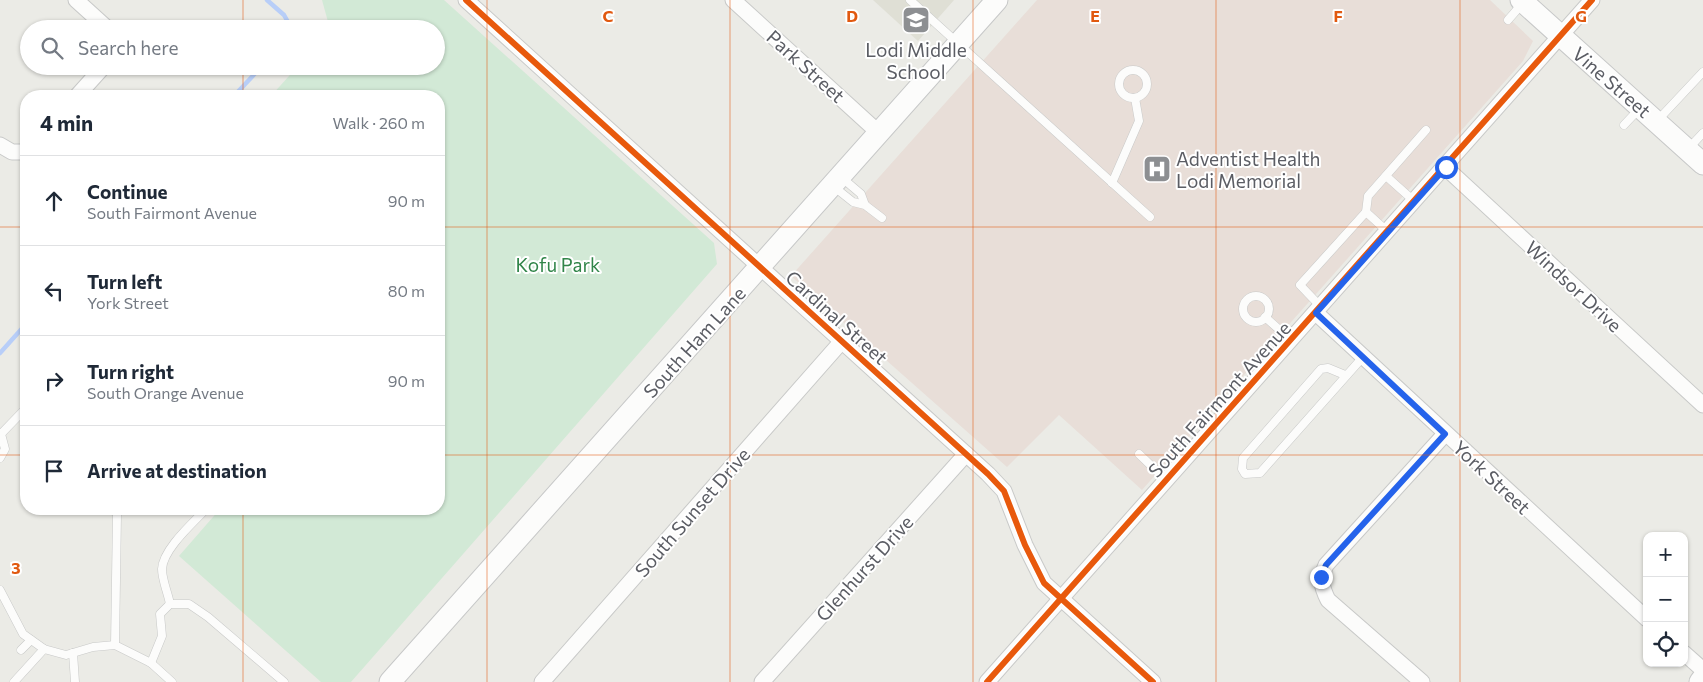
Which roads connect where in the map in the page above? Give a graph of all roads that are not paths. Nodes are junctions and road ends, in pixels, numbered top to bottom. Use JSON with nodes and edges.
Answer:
{"nodes":[{"id":1,"x":76,"y":0,"type":"edge"},
{"id":2,"x":466,"y":0,"type":"edge"},
{"id":3,"x":733,"y":0,"type":"edge"},
{"id":4,"x":910,"y":0,"type":"edge"},
{"id":5,"x":996,"y":0,"type":"edge"},
{"id":6,"x":1592,"y":0,"type":"edge"},
{"id":7,"x":1522,"y":1,"type":"edge"},
{"id":8,"x":98,"y":20,"type":"edge"},
{"id":9,"x":1508,"y":20,"type":"dead end"},
{"id":10,"x":1559,"y":37,"type":"junction"},
{"id":11,"x":959,"y":43,"type":"junction"},
{"id":12,"x":1703,"y":72,"type":"edge"},
{"id":13,"x":96,"y":75,"type":"edge"},
{"id":14,"x":82,"y":90,"type":"edge"},
{"id":15,"x":1135,"y":98,"type":"junction"},
{"id":16,"x":1641,"y":107,"type":"junction"},
{"id":17,"x":1657,"y":121,"type":"junction"},
{"id":18,"x":1624,"y":125,"type":"dead end"},
{"id":19,"x":1426,"y":130,"type":"dead end"},
{"id":20,"x":1703,"y":132,"type":"edge"},
{"id":21,"x":879,"y":133,"type":"junction"},
{"id":22,"x":0,"y":145,"type":"edge"},
{"id":23,"x":1688,"y":150,"type":"junction"},
{"id":24,"x":20,"y":152,"type":"edge"},
{"id":25,"x":1703,"y":164,"type":"edge"},
{"id":26,"x":1446,"y":167,"type":"junction"},
{"id":27,"x":1386,"y":176,"type":"junction"},
{"id":28,"x":837,"y":181,"type":"junction"},
{"id":29,"x":1112,"y":183,"type":"junction"},
{"id":30,"x":1415,"y":202,"type":"junction"},
{"id":31,"x":865,"y":204,"type":"junction"},
{"id":32,"x":1366,"y":212,"type":"junction"},
{"id":33,"x":1150,"y":217,"type":"dead end"},
{"id":34,"x":882,"y":218,"type":"dead end"},
{"id":35,"x":1388,"y":232,"type":"junction"},
{"id":36,"x":760,"y":268,"type":"junction"},
{"id":37,"x":1238,"y":294,"type":"dead end"},
{"id":38,"x":1246,"y":301,"type":"junction"},
{"id":39,"x":1319,"y":310,"type":"junction"},
{"id":40,"x":1265,"y":318,"type":"junction"},
{"id":41,"x":1292,"y":340,"type":"junction"},
{"id":42,"x":842,"y":341,"type":"junction"},
{"id":43,"x":1363,"y":357,"type":"junction"},
{"id":44,"x":1345,"y":375,"type":"junction"},
{"id":45,"x":1703,"y":405,"type":"edge"},
{"id":46,"x":20,"y":414,"type":"edge"},
{"id":47,"x":1445,"y":434,"type":"junction"},
{"id":48,"x":966,"y":454,"type":"junction"},
{"id":49,"x":1139,"y":454,"type":"dead end"},
{"id":50,"x":0,"y":458,"type":"edge"},
{"id":51,"x":1166,"y":480,"type":"junction"},
{"id":52,"x":117,"y":515,"type":"edge"},
{"id":53,"x":201,"y":515,"type":"edge"},
{"id":54,"x":0,"y":590,"type":"edge"},
{"id":55,"x":1060,"y":599,"type":"junction"},
{"id":56,"x":170,"y":604,"type":"junction"},
{"id":57,"x":1643,"y":615,"type":"edge"},
{"id":58,"x":31,"y":640,"type":"junction"},
{"id":59,"x":115,"y":645,"type":"junction"},
{"id":60,"x":44,"y":649,"type":"junction"},
{"id":61,"x":21,"y":650,"type":"dead end"},
{"id":62,"x":73,"y":653,"type":"junction"},
{"id":63,"x":1688,"y":657,"type":"edge"},
{"id":64,"x":151,"y":663,"type":"junction"},
{"id":65,"x":1703,"y":670,"type":"edge"},
{"id":66,"x":1703,"y":678,"type":"edge"},
{"id":67,"x":14,"y":682,"type":"edge"},
{"id":68,"x":75,"y":682,"type":"edge"},
{"id":69,"x":172,"y":682,"type":"edge"},
{"id":70,"x":284,"y":682,"type":"edge"},
{"id":71,"x":390,"y":682,"type":"edge"},
{"id":72,"x":542,"y":682,"type":"edge"},
{"id":73,"x":762,"y":682,"type":"edge"},
{"id":74,"x":988,"y":682,"type":"edge"},
{"id":75,"x":1153,"y":682,"type":"edge"},
{"id":76,"x":1422,"y":682,"type":"edge"},
{"id":77,"x":1700,"y":682,"type":"edge"}],
"edges":[{"from":1,"to":8,"type":"street"},
{"from":2,"to":36,"type":"street","name":"Cardinal Street"},
{"from":3,"to":21,"type":"street","name":"Park Street"},
{"from":4,"to":11,"type":"lane"},
{"from":5,"to":11,"type":"main road","name":"South Ham Lane"},
{"from":6,"to":10,"type":"street","name":"South Fairmont Avenue"},
{"from":7,"to":9,"type":"lane"},
{"from":7,"to":10,"type":"main road","name":"Vine Street"},
{"from":10,"to":16,"type":"main road","name":"Vine Street"},
{"from":10,"to":26,"type":"street","name":"South Fairmont Avenue"},
{"from":11,"to":21,"type":"main road","name":"South Ham Lane"},
{"from":11,"to":29,"type":"lane"},
{"from":12,"to":17,"type":"lane"},
{"from":13,"to":14,"type":"street"},
{"from":15,"to":15,"type":"lane"},
{"from":15,"to":29,"type":"lane"},
{"from":16,"to":17,"type":"main road","name":"Vine Street"},
{"from":16,"to":18,"type":"lane"},
{"from":17,"to":23,"type":"main road","name":"Vine Street"},
{"from":19,"to":27,"type":"lane"},
{"from":20,"to":23,"type":"lane"},
{"from":21,"to":28,"type":"main road","name":"South Ham Lane"},
{"from":22,"to":24,"type":"street"},
{"from":23,"to":25,"type":"main road","name":"Vine Street"},
{"from":26,"to":30,"type":"street","name":"South Fairmont Avenue"},
{"from":26,"to":45,"type":"street","name":"Windsor Drive"},
{"from":27,"to":30,"type":"lane"},
{"from":27,"to":32,"type":"lane"},
{"from":28,"to":31,"type":"lane"},
{"from":28,"to":31,"type":"lane"},
{"from":28,"to":36,"type":"main road","name":"South Ham Lane"},
{"from":29,"to":33,"type":"lane"},
{"from":30,"to":35,"type":"street","name":"South Fairmont Avenue"},
{"from":31,"to":34,"type":"lane"},
{"from":32,"to":35,"type":"lane"},
{"from":32,"to":39,"type":"lane"},
{"from":35,"to":39,"type":"street","name":"South Fairmont Avenue"},
{"from":36,"to":42,"type":"street","name":"Cardinal Street"},
{"from":36,"to":71,"type":"main road","name":"South Ham Lane"},
{"from":37,"to":38,"type":"lane"},
{"from":38,"to":40,"type":"lane"},
{"from":38,"to":40,"type":"lane"},
{"from":39,"to":41,"type":"street","name":"South Fairmont Avenue"},
{"from":39,"to":43,"type":"street","name":"York Street"},
{"from":40,"to":41,"type":"lane"},
{"from":41,"to":51,"type":"street","name":"South Fairmont Avenue"},
{"from":42,"to":48,"type":"street","name":"Cardinal Street"},
{"from":42,"to":72,"type":"street","name":"South Sunset Drive"},
{"from":43,"to":44,"type":"lane"},
{"from":43,"to":47,"type":"street","name":"York Street"},
{"from":44,"to":44,"type":"lane"},
{"from":46,"to":50,"type":"lane"},
{"from":47,"to":57,"type":"street","name":"York Street"},
{"from":47,"to":76,"type":"street"},
{"from":48,"to":55,"type":"street","name":"Cardinal Street"},
{"from":48,"to":73,"type":"street","name":"Glenhurst Drive"},
{"from":49,"to":51,"type":"lane"},
{"from":51,"to":55,"type":"street","name":"South Fairmont Avenue"},
{"from":52,"to":59,"type":"lane"},
{"from":53,"to":56,"type":"lane"},
{"from":54,"to":58,"type":"lane"},
{"from":55,"to":74,"type":"street","name":"South Fairmont Avenue"},
{"from":55,"to":75,"type":"street","name":"Cardinal Street"},
{"from":56,"to":64,"type":"lane"},
{"from":56,"to":70,"type":"lane"},
{"from":58,"to":60,"type":"lane"},
{"from":58,"to":61,"type":"lane"},
{"from":59,"to":62,"type":"lane"},
{"from":59,"to":64,"type":"lane"},
{"from":60,"to":62,"type":"lane"},
{"from":60,"to":67,"type":"lane"},
{"from":62,"to":68,"type":"lane"},
{"from":63,"to":65,"type":"street"},
{"from":64,"to":69,"type":"lane"},
{"from":66,"to":77,"type":"main road"}]}
